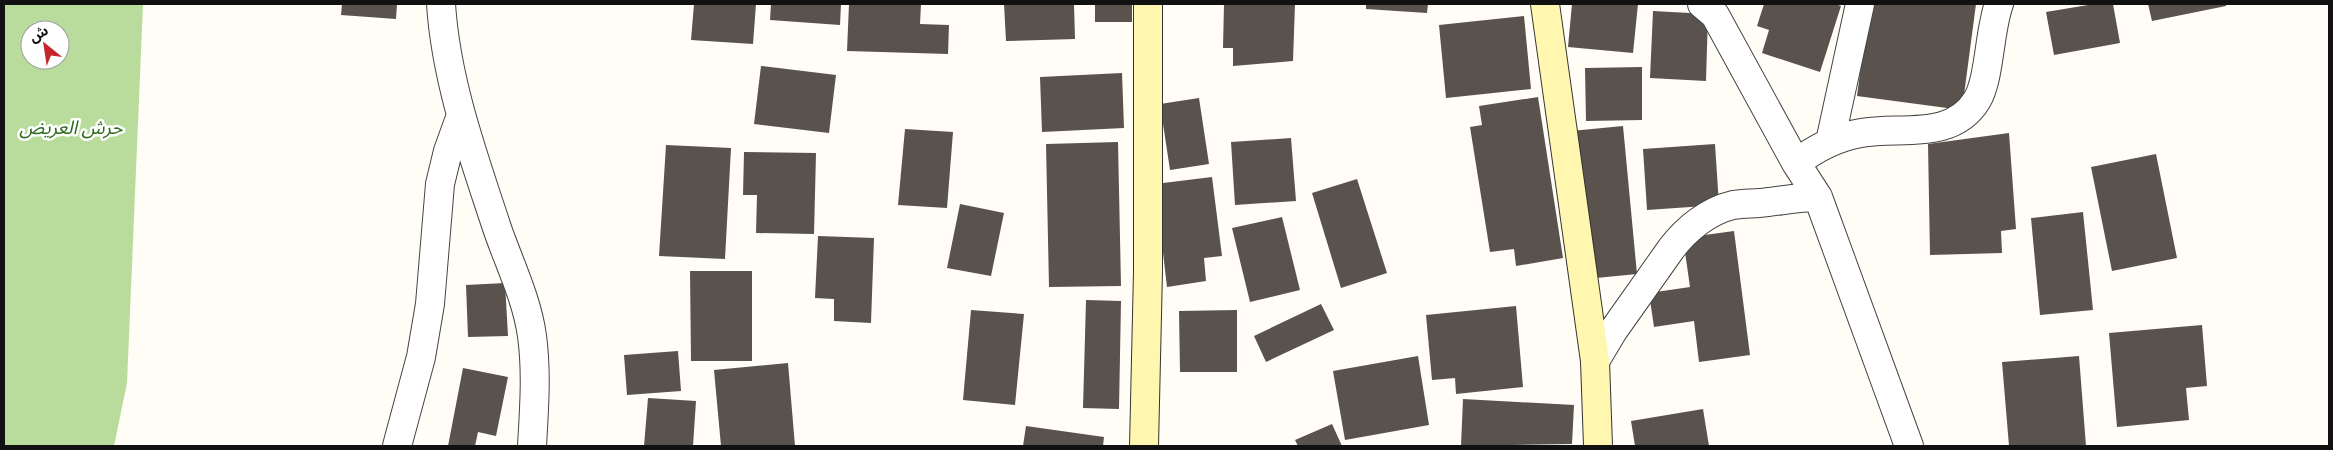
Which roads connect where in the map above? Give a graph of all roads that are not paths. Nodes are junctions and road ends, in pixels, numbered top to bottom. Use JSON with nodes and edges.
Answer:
{"nodes":[{"id":1,"x":441,"y":4,"type":"edge"},
{"id":2,"x":1148,"y":4,"type":"edge"},
{"id":3,"x":1545,"y":4,"type":"edge"},
{"id":4,"x":1702,"y":4,"type":"edge"},
{"id":5,"x":1860,"y":4,"type":"edge"},
{"id":6,"x":1999,"y":4,"type":"edge"},
{"id":7,"x":461,"y":115,"type":"junction"},
{"id":8,"x":1830,"y":142,"type":"junction"},
{"id":9,"x":1796,"y":163,"type":"junction"},
{"id":10,"x":1818,"y":197,"type":"junction"},
{"id":11,"x":1595,"y":361,"type":"junction"},
{"id":12,"x":397,"y":446,"type":"edge"},
{"id":13,"x":532,"y":446,"type":"edge"},
{"id":14,"x":1144,"y":446,"type":"edge"},
{"id":15,"x":1598,"y":446,"type":"edge"},
{"id":16,"x":1909,"y":446,"type":"edge"}],
"edges":[{"from":1,"to":7,"type":"street"},
{"from":2,"to":14,"type":"street"},
{"from":3,"to":11,"type":"street"},
{"from":4,"to":9,"type":"street"},
{"from":5,"to":8,"type":"street"},
{"from":6,"to":8,"type":"street"},
{"from":7,"to":12,"type":"street"},
{"from":7,"to":13,"type":"street"},
{"from":8,"to":9,"type":"street"},
{"from":9,"to":10,"type":"street"},
{"from":10,"to":11,"type":"street"},
{"from":10,"to":16,"type":"street"},
{"from":11,"to":15,"type":"street"}]}
